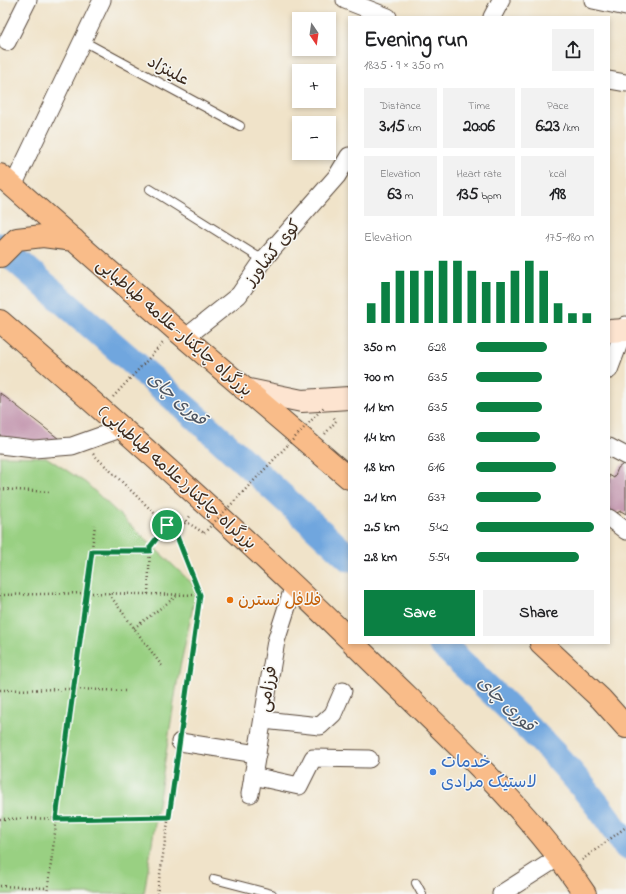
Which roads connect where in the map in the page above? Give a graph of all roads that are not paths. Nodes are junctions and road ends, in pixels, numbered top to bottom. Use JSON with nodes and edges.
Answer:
{"nodes":[{"id":1,"x":28,"y":0,"type":"edge"},
{"id":2,"x":102,"y":0,"type":"edge"},
{"id":3,"x":346,"y":0,"type":"edge"},
{"id":4,"x":501,"y":0,"type":"edge"},
{"id":5,"x":593,"y":0,"type":"edge"},
{"id":6,"x":626,"y":8,"type":"edge"},
{"id":7,"x":386,"y":16,"type":"edge"},
{"id":8,"x":493,"y":16,"type":"edge"},
{"id":9,"x":83,"y":41,"type":"junction"},
{"id":10,"x":7,"y":42,"type":"dead end"},
{"id":11,"x":610,"y":80,"type":"edge"},
{"id":12,"x":626,"y":83,"type":"edge"},
{"id":13,"x":240,"y":126,"type":"dead end"},
{"id":14,"x":348,"y":158,"type":"edge"},
{"id":15,"x":6,"y":181,"type":"edge"},
{"id":16,"x":150,"y":189,"type":"dead end"},
{"id":17,"x":74,"y":240,"type":"junction"},
{"id":18,"x":0,"y":256,"type":"edge"},
{"id":19,"x":263,"y":260,"type":"junction"},
{"id":20,"x":0,"y":320,"type":"edge"},
{"id":21,"x":621,"y":329,"type":"edge"},
{"id":22,"x":184,"y":338,"type":"junction"},
{"id":23,"x":610,"y":367,"type":"edge"},
{"id":24,"x":244,"y":390,"type":"junction"},
{"id":25,"x":348,"y":398,"type":"edge"},
{"id":26,"x":123,"y":428,"type":"junction"},
{"id":27,"x":0,"y":445,"type":"edge"},
{"id":28,"x":610,"y":448,"type":"edge"},
{"id":29,"x":626,"y":456,"type":"edge"},
{"id":30,"x":348,"y":477,"type":"edge"},
{"id":31,"x":610,"y":519,"type":"edge"},
{"id":32,"x":626,"y":531,"type":"edge"},
{"id":33,"x":294,"y":585,"type":"junction"},
{"id":34,"x":348,"y":639,"type":"edge"},
{"id":35,"x":354,"y":644,"type":"edge"},
{"id":36,"x":542,"y":644,"type":"edge"},
{"id":37,"x":343,"y":691,"type":"dead end"},
{"id":38,"x":263,"y":720,"type":"junction"},
{"id":39,"x":626,"y":727,"type":"edge"},
{"id":40,"x":180,"y":742,"type":"road end"},
{"id":41,"x":257,"y":754,"type":"junction"},
{"id":42,"x":369,"y":759,"type":"dead end"},
{"id":43,"x":253,"y":776,"type":"junction"},
{"id":44,"x":250,"y":794,"type":"dead end"},
{"id":45,"x":558,"y":857,"type":"junction"},
{"id":46,"x":214,"y":880,"type":"dead end"},
{"id":47,"x":416,"y":883,"type":"dead end"},
{"id":48,"x":272,"y":894,"type":"edge"},
{"id":49,"x":422,"y":894,"type":"edge"},
{"id":50,"x":501,"y":894,"type":"edge"},
{"id":51,"x":584,"y":894,"type":"edge"}],
"edges":[{"from":1,"to":10,"type":"street"},
{"from":2,"to":9,"type":"street"},
{"from":3,"to":7,"type":"street"},
{"from":4,"to":8,"type":"street"},
{"from":5,"to":6,"type":"street"},
{"from":9,"to":13,"type":"lane","name":"علینژاد"},
{"from":9,"to":15,"type":"street"},
{"from":11,"to":12,"type":"street"},
{"from":14,"to":19,"type":"street","name":"کوی کشاورز"},
{"from":15,"to":17,"type":"highway","name":"بزرگراه چایکنار-علامه طباطبایی"},
{"from":16,"to":19,"type":"lane"},
{"from":17,"to":18,"type":"highway"},
{"from":17,"to":22,"type":"highway","name":"بزرگراه چایکنار-علامه طباطبایی"},
{"from":19,"to":22,"type":"street","name":"کوی کشاورز"},
{"from":20,"to":26,"type":"highway","name":"بزرگراه چایکنار(علامه طباطبایی)"},
{"from":21,"to":23,"type":"street"},
{"from":22,"to":24,"type":"highway","name":"بزرگراه چایکنار-علامه طباطبایی"},
{"from":24,"to":25,"type":"main road"},
{"from":24,"to":30,"type":"highway","name":"بزرگراه چایکنار-علامه طباطبایی"},
{"from":26,"to":27,"type":"street"},
{"from":26,"to":33,"type":"highway","name":"بزرگراه چایکنار(علامه طباطبایی)"},
{"from":28,"to":29,"type":"street"},
{"from":31,"to":32,"type":"street"},
{"from":33,"to":34,"type":"highway","name":"بزرگراه چایکنار(علامه طباطبایی)"},
{"from":33,"to":38,"type":"street","name":"فرزامی"},
{"from":35,"to":45,"type":"highway"},
{"from":36,"to":39,"type":"highway"},
{"from":37,"to":38,"type":"street"},
{"from":38,"to":41,"type":"street","name":"فرزامی"},
{"from":40,"to":41,"type":"street"},
{"from":41,"to":43,"type":"street","name":"فرزامی"},
{"from":42,"to":43,"type":"street"},
{"from":43,"to":44,"type":"street","name":"فرزامی"},
{"from":45,"to":50,"type":"street"},
{"from":45,"to":51,"type":"highway"},
{"from":46,"to":48,"type":"lane"},
{"from":47,"to":49,"type":"lane"}]}
